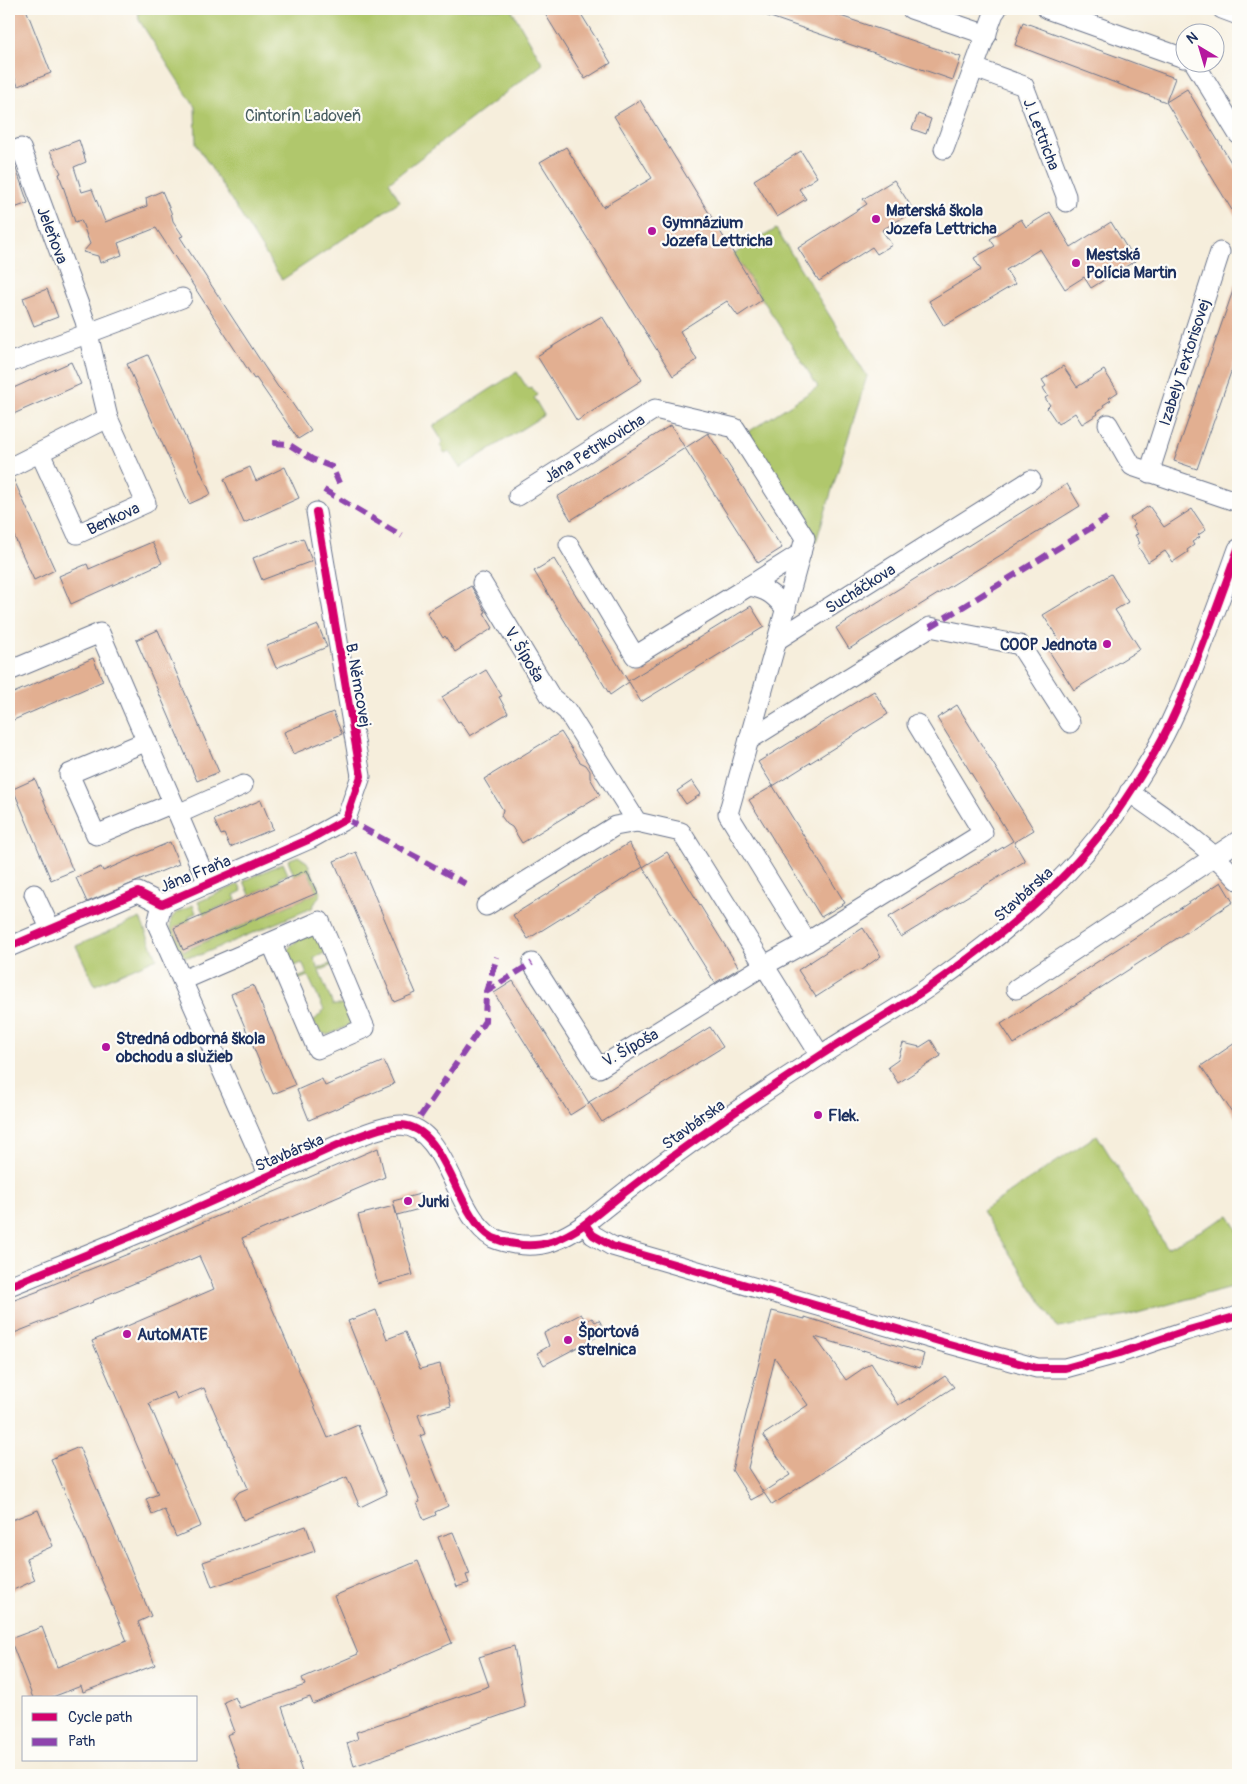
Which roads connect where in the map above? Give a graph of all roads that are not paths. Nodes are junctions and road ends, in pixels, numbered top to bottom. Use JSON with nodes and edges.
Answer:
{"nodes":[{"id":1,"x":912,"y":9,"type":"edge"},
{"id":2,"x":997,"y":9,"type":"edge"},
{"id":3,"x":1047,"y":9,"type":"edge"},
{"id":4,"x":986,"y":34,"type":"junction"},
{"id":5,"x":1174,"y":54,"type":"edge"},
{"id":6,"x":975,"y":68,"type":"junction"},
{"id":7,"x":1200,"y":72,"type":"edge"},
{"id":8,"x":1238,"y":134,"type":"edge"},
{"id":9,"x":944,"y":149,"type":"dead end"},
{"id":10,"x":9,"y":153,"type":"edge"},
{"id":11,"x":1066,"y":202,"type":"dead end"},
{"id":12,"x":1220,"y":252,"type":"dead end"},
{"id":13,"x":182,"y":298,"type":"dead end"},
{"id":14,"x":89,"y":333,"type":"junction"},
{"id":15,"x":9,"y":363,"type":"edge"},
{"id":16,"x":108,"y":418,"type":"junction"},
{"id":17,"x":1108,"y":424,"type":"dead end"},
{"id":18,"x":40,"y":453,"type":"junction"},
{"id":19,"x":9,"y":468,"type":"edge"},
{"id":20,"x":1148,"y":473,"type":"junction"},
{"id":21,"x":1031,"y":480,"type":"dead end"},
{"id":22,"x":518,"y":496,"type":"dead end"},
{"id":23,"x":1238,"y":502,"type":"edge"},
{"id":24,"x":316,"y":512,"type":"dead end"},
{"id":25,"x":569,"y":545,"type":"dead end"},
{"id":26,"x":1238,"y":549,"type":"edge"},
{"id":27,"x":801,"y":553,"type":"junction"},
{"id":28,"x":482,"y":583,"type":"dead end"},
{"id":29,"x":749,"y":586,"type":"junction"},
{"id":30,"x":786,"y":609,"type":"junction"},
{"id":31,"x":777,"y":640,"type":"junction"},
{"id":32,"x":9,"y":672,"type":"edge"},
{"id":33,"x":1070,"y":723,"type":"dead end"},
{"id":34,"x":917,"y":724,"type":"dead end"},
{"id":35,"x":749,"y":740,"type":"junction"},
{"id":36,"x":147,"y":741,"type":"junction"},
{"id":37,"x":243,"y":785,"type":"dead end"},
{"id":38,"x":1129,"y":792,"type":"junction"},
{"id":39,"x":175,"y":808,"type":"junction"},
{"id":40,"x":637,"y":822,"type":"junction"},
{"id":41,"x":310,"y":840,"type":"joint"},
{"id":42,"x":1238,"y":841,"type":"edge"},
{"id":43,"x":1214,"y":856,"type":"junction"},
{"id":44,"x":1238,"y":880,"type":"edge"},
{"id":45,"x":208,"y":884,"type":"junction"},
{"id":46,"x":34,"y":894,"type":"dead end"},
{"id":47,"x":162,"y":904,"type":"junction"},
{"id":48,"x":486,"y":906,"type":"dead end"},
{"id":49,"x":50,"y":928,"type":"junction"},
{"id":50,"x":271,"y":942,"type":"junction"},
{"id":51,"x":807,"y":942,"type":"junction"},
{"id":52,"x":9,"y":947,"type":"edge"},
{"id":53,"x":532,"y":963,"type":"dead end"},
{"id":54,"x":765,"y":965,"type":"junction"},
{"id":55,"x":183,"y":980,"type":"junction"},
{"id":56,"x":1016,"y":988,"type":"dead end"},
{"id":57,"x":820,"y":1055,"type":"junction"},
{"id":58,"x":269,"y":1176,"type":"junction"},
{"id":59,"x":586,"y":1224,"type":"junction"},
{"id":60,"x":9,"y":1286,"type":"edge"},
{"id":61,"x":1238,"y":1316,"type":"edge"}],
"edges":[{"from":1,"to":4,"type":"street"},
{"from":2,"to":4,"type":"street"},
{"from":3,"to":5,"type":"street"},
{"from":4,"to":6,"type":"street"},
{"from":6,"to":9,"type":"street"},
{"from":6,"to":11,"type":"street","name":"J. Lettricha"},
{"from":7,"to":8,"type":"street"},
{"from":10,"to":14,"type":"street","name":"Jeleňova"},
{"from":12,"to":20,"type":"street","name":"Izabely Textorisovej"},
{"from":13,"to":14,"type":"street"},
{"from":14,"to":15,"type":"street"},
{"from":14,"to":16,"type":"street","name":"Benkova"},
{"from":16,"to":18,"type":"street"},
{"from":16,"to":18,"type":"street","name":"Benkova"},
{"from":17,"to":20,"type":"street"},
{"from":18,"to":19,"type":"street"},
{"from":20,"to":23,"type":"street"},
{"from":21,"to":31,"type":"street","name":"Sucháčkova"},
{"from":22,"to":27,"type":"street","name":"Jána Petrikovicha"},
{"from":24,"to":41,"type":"street","name":"B. Němcovej"},
{"from":25,"to":29,"type":"street"},
{"from":26,"to":38,"type":"street","name":"Stavbárska"},
{"from":27,"to":29,"type":"street"},
{"from":27,"to":30,"type":"street","name":"Jána Petrikovicha"},
{"from":28,"to":40,"type":"street","name":"V. Šípoša"},
{"from":29,"to":30,"type":"street"},
{"from":30,"to":31,"type":"street","name":"Jána Petrikovicha"},
{"from":31,"to":35,"type":"street"},
{"from":32,"to":36,"type":"street","name":"Jána Fraňa"},
{"from":33,"to":35,"type":"street"},
{"from":34,"to":51,"type":"street"},
{"from":35,"to":51,"type":"street"},
{"from":36,"to":39,"type":"street","name":"Jána Fraňa"},
{"from":36,"to":39,"type":"street"},
{"from":37,"to":39,"type":"street"},
{"from":38,"to":43,"type":"street"},
{"from":38,"to":57,"type":"street","name":"Stavbárska"},
{"from":39,"to":45,"type":"street","name":"Jána Fraňa"},
{"from":40,"to":48,"type":"street"},
{"from":40,"to":54,"type":"street"},
{"from":41,"to":45,"type":"street","name":"Jána Fraňa"},
{"from":42,"to":43,"type":"street"},
{"from":43,"to":44,"type":"street"},
{"from":43,"to":56,"type":"street"},
{"from":45,"to":47,"type":"street","name":"Jána Fraňa"},
{"from":46,"to":49,"type":"street"},
{"from":47,"to":49,"type":"street","name":"Jána Fraňa"},
{"from":47,"to":55,"type":"street","name":"Jána Fraňa"},
{"from":49,"to":52,"type":"street","name":"Jána Fraňa"},
{"from":50,"to":50,"type":"street"},
{"from":50,"to":55,"type":"street"},
{"from":51,"to":54,"type":"street"},
{"from":53,"to":54,"type":"street","name":"V. Šípoša"},
{"from":54,"to":57,"type":"street"},
{"from":55,"to":58,"type":"street","name":"Jána Fraňa"},
{"from":57,"to":59,"type":"street","name":"Stavbárska"},
{"from":58,"to":59,"type":"street","name":"Stavbárska"},
{"from":58,"to":60,"type":"street","name":"Stavbárska"},
{"from":59,"to":61,"type":"street"}]}
